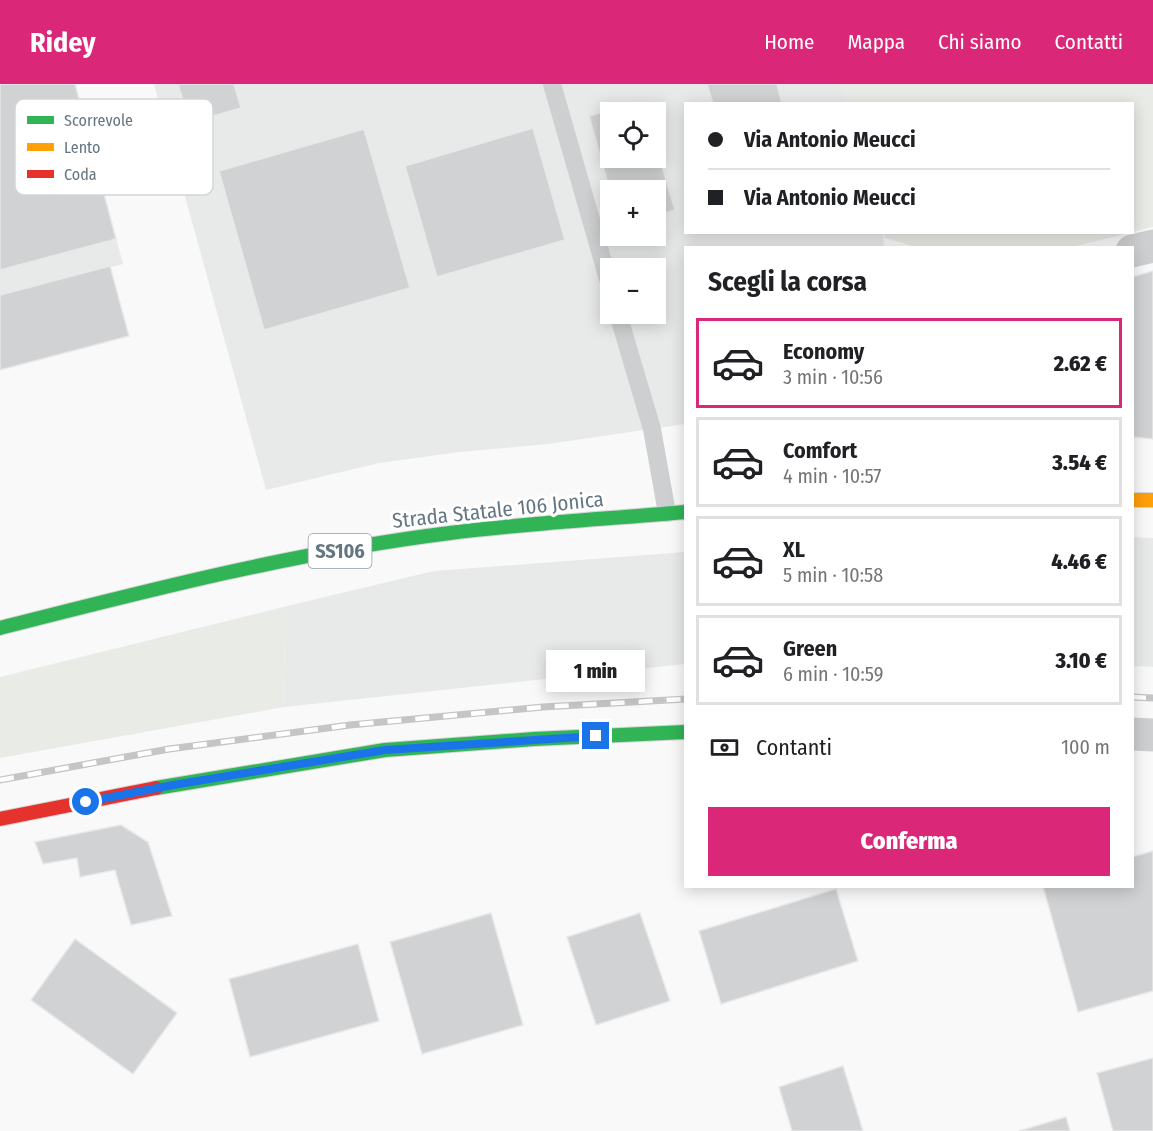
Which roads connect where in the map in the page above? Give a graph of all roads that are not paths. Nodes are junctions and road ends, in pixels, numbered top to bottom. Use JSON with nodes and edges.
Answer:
{"nodes":[{"id":1,"x":552,"y":84,"type":"edge"},
{"id":2,"x":1153,"y":246,"type":"edge"},
{"id":3,"x":1134,"y":251,"type":"edge"},
{"id":4,"x":602,"y":258,"type":"edge"},
{"id":5,"x":621,"y":324,"type":"edge"},
{"id":6,"x":1134,"y":500,"type":"edge"},
{"id":7,"x":1153,"y":500,"type":"edge"},
{"id":8,"x":676,"y":513,"type":"edge"},
{"id":9,"x":0,"y":628,"type":"edge"},
{"id":10,"x":684,"y":732,"type":"edge"},
{"id":11,"x":1134,"y":734,"type":"edge"},
{"id":12,"x":1153,"y":735,"type":"edge"},
{"id":13,"x":0,"y":819,"type":"edge"}],
"edges":[{"from":1,"to":4,"type":"lane"},
{"from":2,"to":3,"type":"street"},
{"from":5,"to":8,"type":"lane"},
{"from":6,"to":7,"type":"main road"},
{"from":8,"to":9,"type":"main road","name":"Strada Statale 106 Jonica","number":"SS106"},
{"from":10,"to":13,"type":"main road"},
{"from":11,"to":12,"type":"street"}]}
